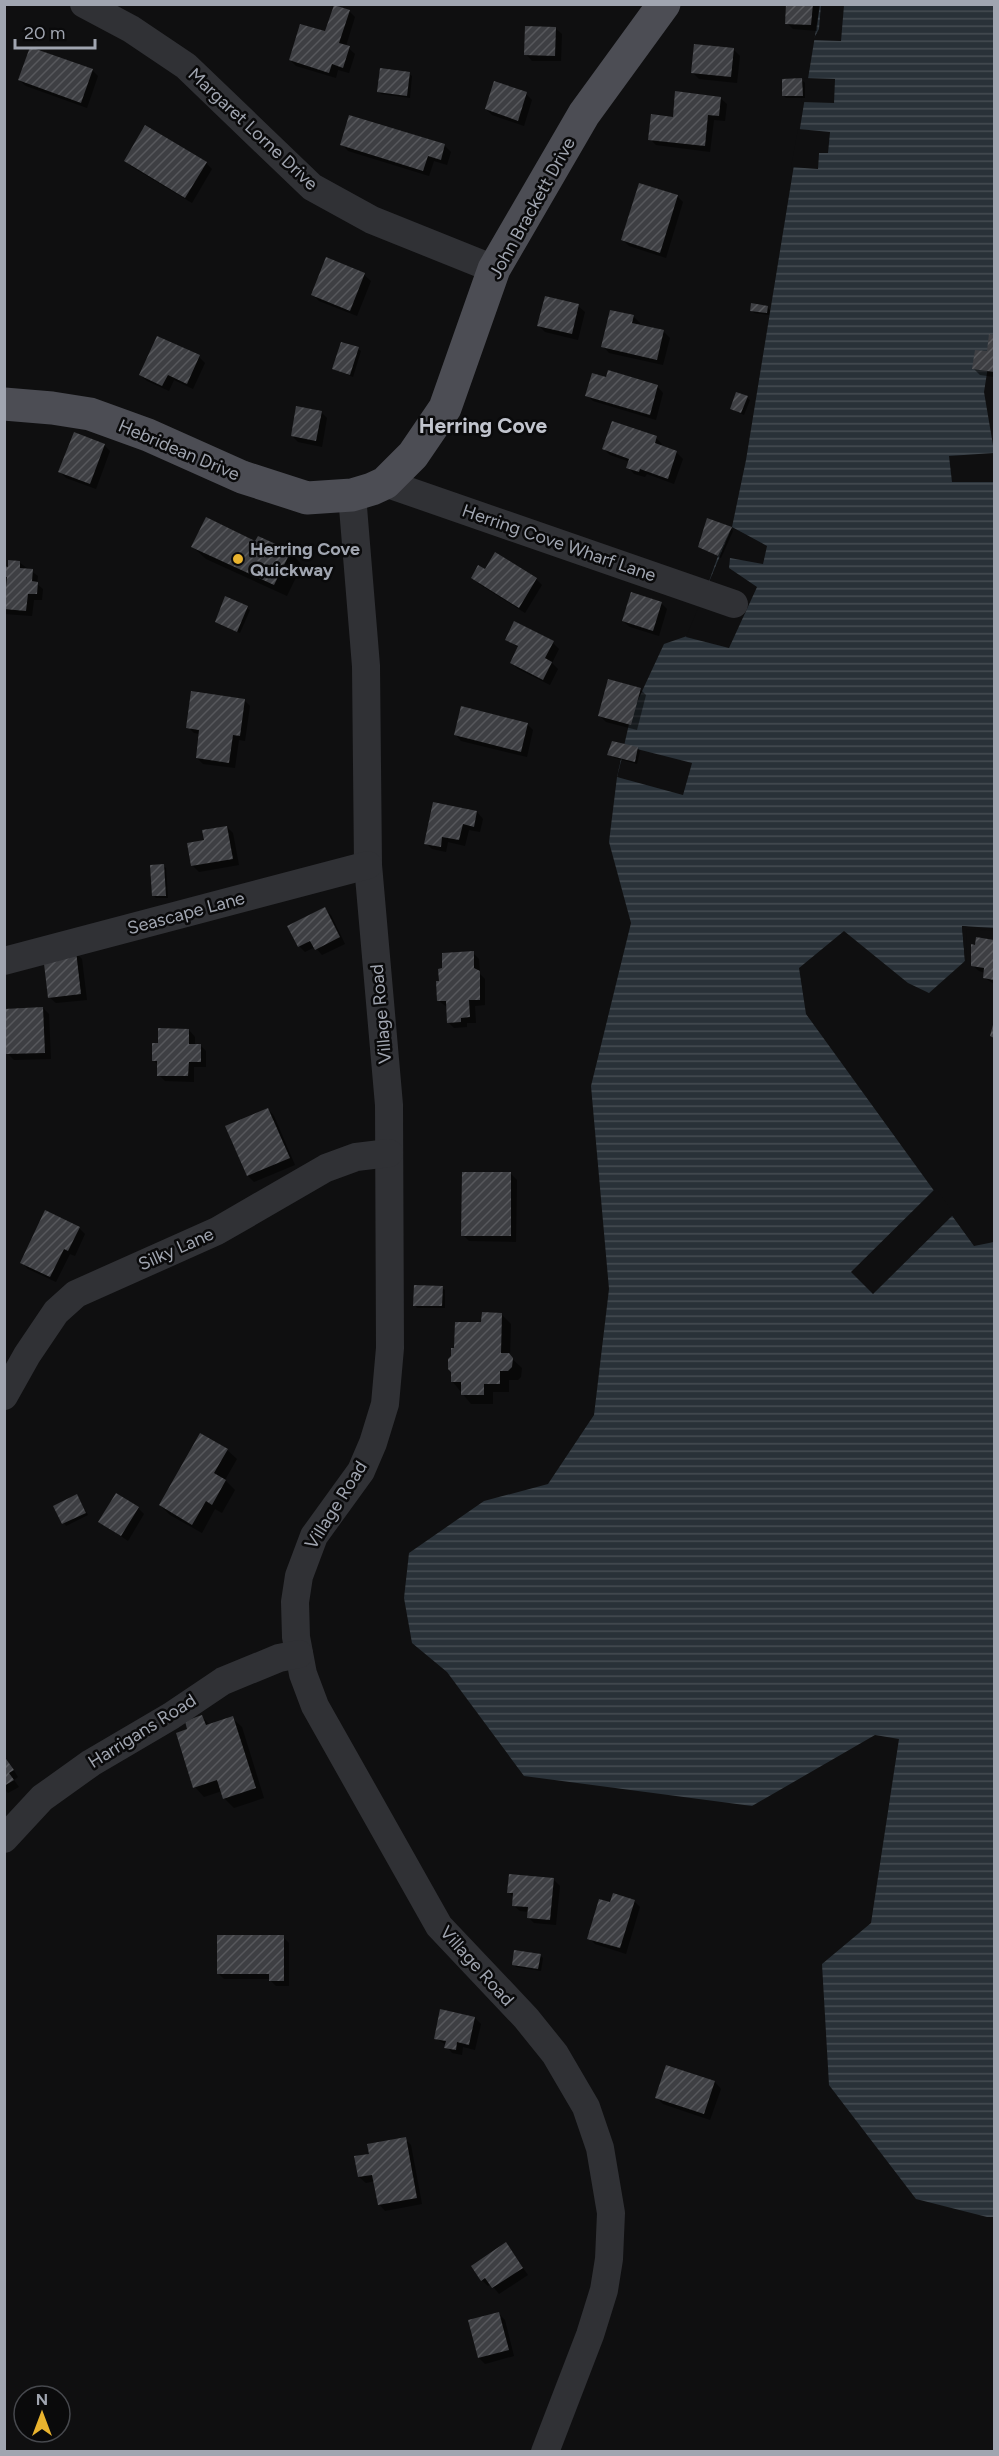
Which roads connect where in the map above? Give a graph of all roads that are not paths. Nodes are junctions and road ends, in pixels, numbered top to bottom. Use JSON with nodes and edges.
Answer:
{"nodes":[{"id":1,"x":84,"y":4,"type":"edge"},
{"id":2,"x":664,"y":4,"type":"edge"},
{"id":3,"x":494,"y":269,"type":"junction"},
{"id":4,"x":4,"y":404,"type":"edge"},
{"id":5,"x":385,"y":483,"type":"junction"},
{"id":6,"x":352,"y":495,"type":"junction"},
{"id":7,"x":734,"y":604,"type":"dead end"},
{"id":8,"x":368,"y":866,"type":"junction"},
{"id":9,"x":4,"y":961,"type":"edge"},
{"id":10,"x":389,"y":1153,"type":"junction"},
{"id":11,"x":4,"y":1396,"type":"edge"},
{"id":12,"x":299,"y":1654,"type":"junction"},
{"id":13,"x":4,"y":1839,"type":"edge"},
{"id":14,"x":545,"y":2451,"type":"edge"}],
"edges":[{"from":1,"to":3,"type":"street","name":"Margaret Lorne Drive"},
{"from":2,"to":3,"type":"main road","name":"John Brackett Drive"},
{"from":3,"to":5,"type":"main road","name":"John Brackett Drive"},
{"from":4,"to":6,"type":"main road","name":"Hebridean Drive"},
{"from":5,"to":6,"type":"main road","name":"John Brackett Drive"},
{"from":5,"to":7,"type":"street","name":"Herring Cove Wharf Lane"},
{"from":6,"to":8,"type":"street","name":"Village Road"},
{"from":8,"to":9,"type":"street","name":"Seascape Lane"},
{"from":8,"to":10,"type":"street","name":"Village Road"},
{"from":10,"to":11,"type":"street","name":"Silky Lane"},
{"from":10,"to":12,"type":"street","name":"Village Road"},
{"from":12,"to":13,"type":"street","name":"Harrigans Road"},
{"from":12,"to":14,"type":"street","name":"Village Road"}]}
